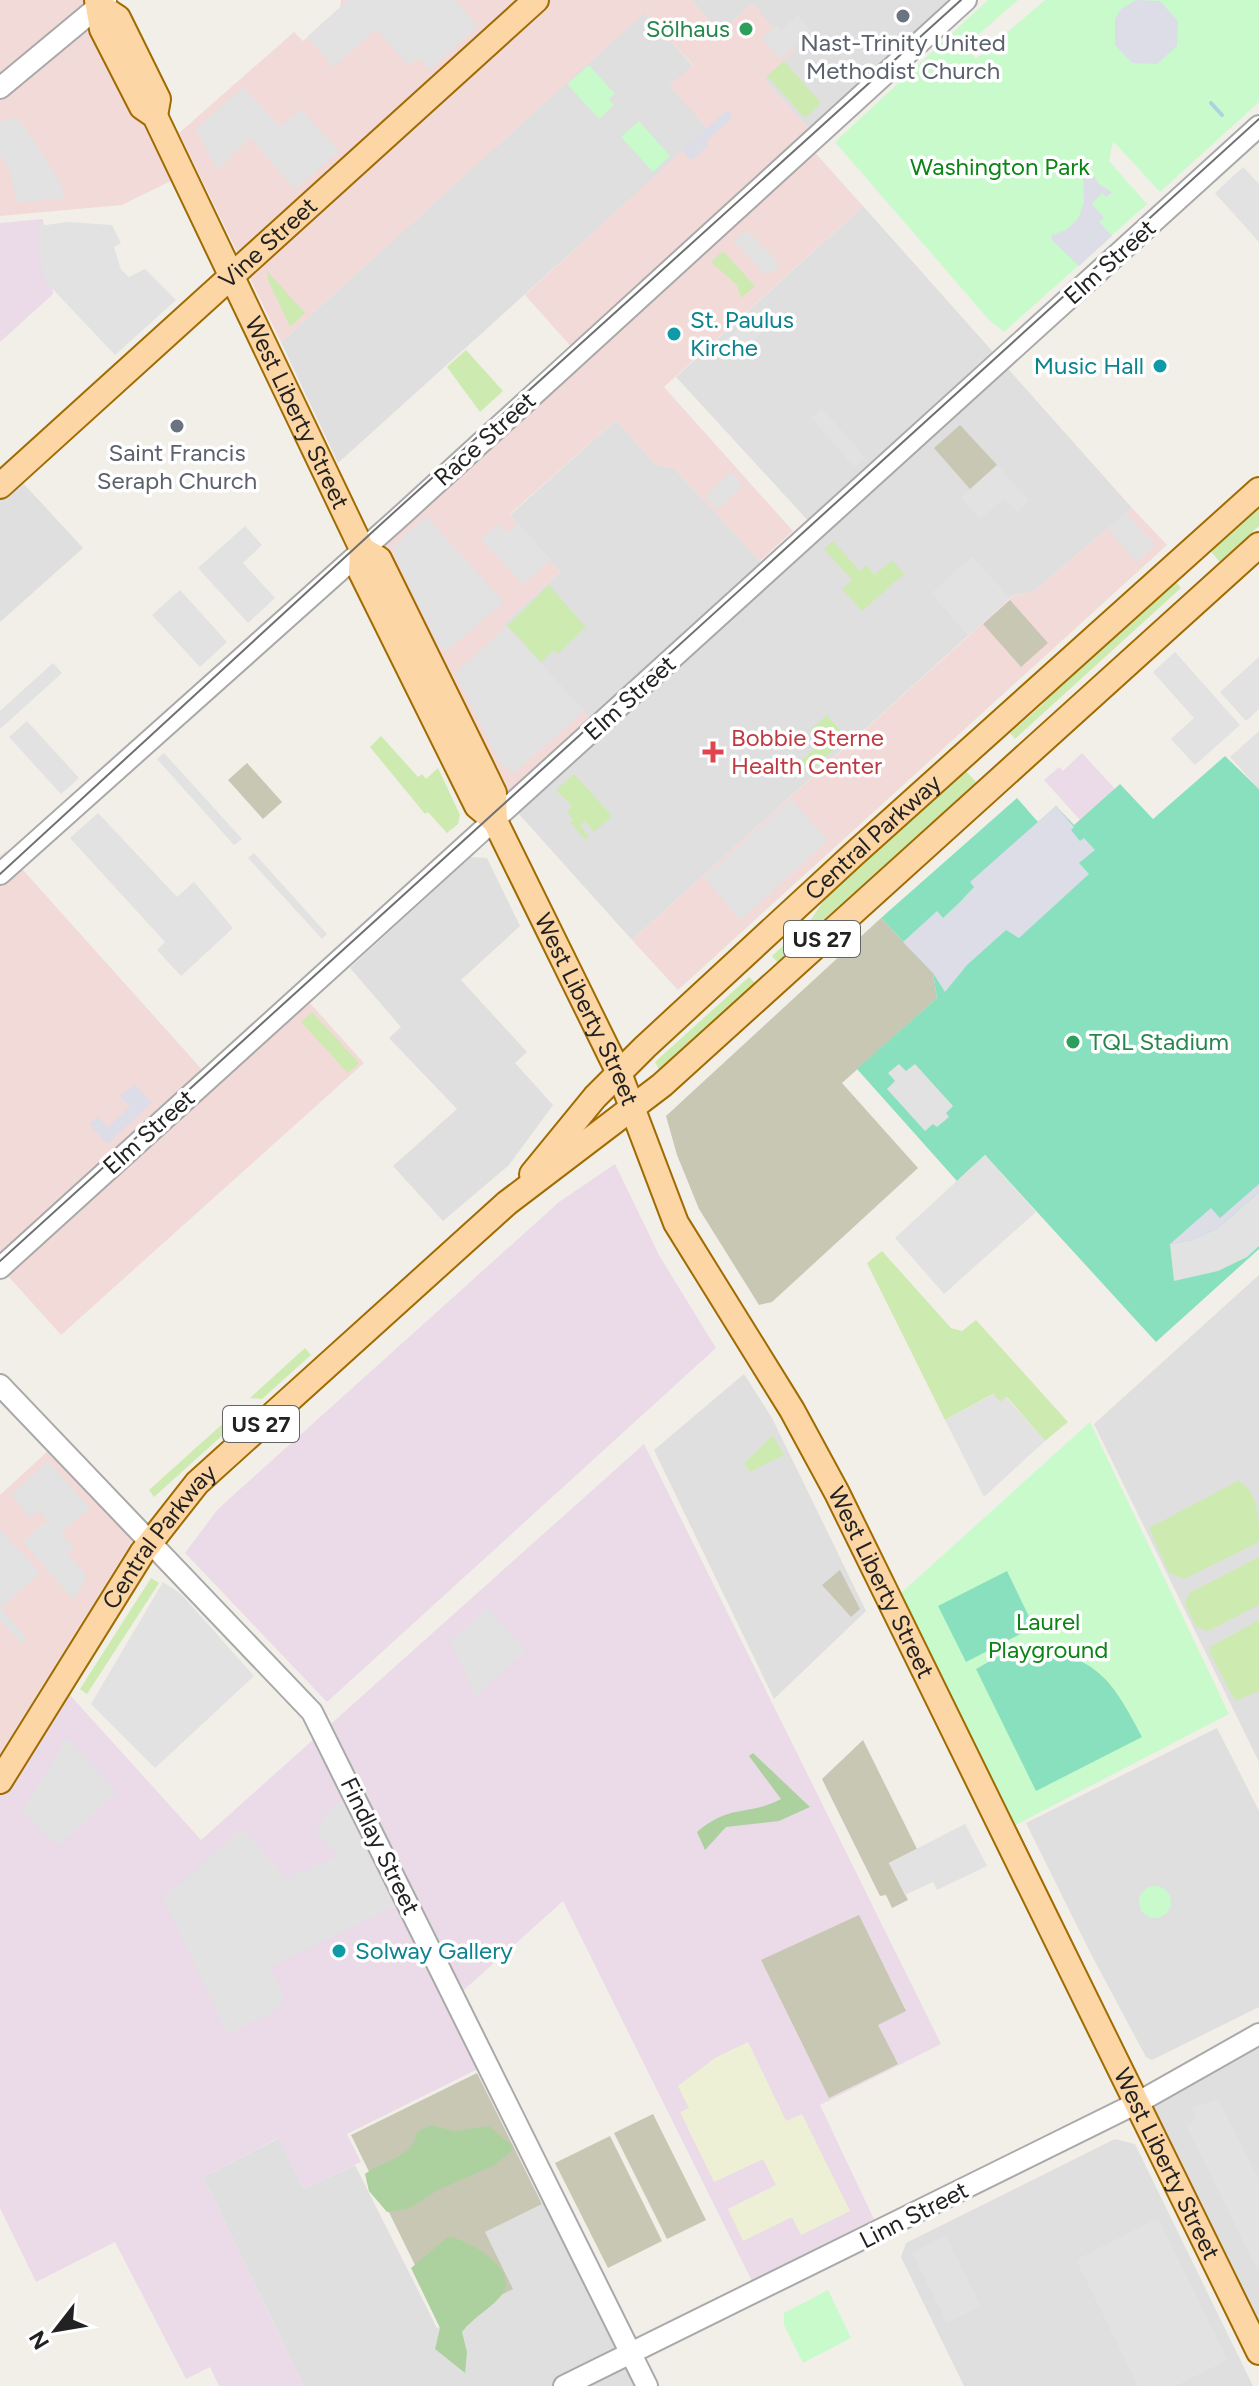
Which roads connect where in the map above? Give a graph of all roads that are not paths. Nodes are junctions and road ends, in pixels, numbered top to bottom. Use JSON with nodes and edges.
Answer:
{"nodes":[{"id":1,"x":536,"y":0,"type":"edge"},
{"id":2,"x":966,"y":0,"type":"edge"},
{"id":3,"x":101,"y":2,"type":"edge"},
{"id":4,"x":0,"y":88,"type":"edge"},
{"id":5,"x":1259,"y":126,"type":"edge"},
{"id":6,"x":234,"y":273,"type":"junction"},
{"id":7,"x":0,"y":486,"type":"edge"},
{"id":8,"x":1259,"y":490,"type":"edge"},
{"id":9,"x":1259,"y":545,"type":"edge"},
{"id":10,"x":362,"y":549,"type":"junction"},
{"id":11,"x":495,"y":821,"type":"junction"},
{"id":12,"x":0,"y":874,"type":"edge"},
{"id":13,"x":619,"y":1073,"type":"junction"},
{"id":14,"x":634,"y":1108,"type":"junction"},
{"id":15,"x":507,"y":1203,"type":"junction"},
{"id":16,"x":0,"y":1268,"type":"edge"},
{"id":17,"x":0,"y":1385,"type":"edge"},
{"id":18,"x":150,"y":1541,"type":"junction"},
{"id":19,"x":0,"y":1781,"type":"edge"},
{"id":20,"x":1259,"y":2034,"type":"edge"},
{"id":21,"x":1137,"y":2103,"type":"junction"},
{"id":22,"x":1259,"y":2352,"type":"edge"},
{"id":23,"x":631,"y":2353,"type":"junction"},
{"id":24,"x":564,"y":2386,"type":"edge"},
{"id":25,"x":647,"y":2386,"type":"edge"}],
"edges":[{"from":1,"to":6,"type":"main road","name":"Vine Street"},
{"from":2,"to":10,"type":"street","name":"Race Street"},
{"from":3,"to":4,"type":"street"},
{"from":3,"to":6,"type":"main road","name":"West Liberty Street"},
{"from":5,"to":11,"type":"street","name":"Elm Street"},
{"from":6,"to":7,"type":"main road","name":"Vine Street"},
{"from":6,"to":10,"type":"main road","name":"West Liberty Street"},
{"from":8,"to":13,"type":"main road","name":"Central Parkway","number":"US 27"},
{"from":9,"to":14,"type":"main road","name":"Central Parkway","number":"US 27"},
{"from":10,"to":11,"type":"main road","name":"West Liberty Street"},
{"from":10,"to":12,"type":"street","name":"Race Street"},
{"from":11,"to":13,"type":"main road","name":"West Liberty Street"},
{"from":11,"to":16,"type":"street","name":"Elm Street"},
{"from":13,"to":14,"type":"main road","name":"West Liberty Street"},
{"from":13,"to":15,"type":"main road","name":"Central Parkway","number":"US 27"},
{"from":14,"to":15,"type":"main road","name":"Central Parkway","number":"US 27"},
{"from":14,"to":21,"type":"main road","name":"West Liberty Street"},
{"from":15,"to":18,"type":"main road","name":"Central Parkway","number":"US 27"},
{"from":17,"to":18,"type":"street","name":"Findlay Street"},
{"from":18,"to":19,"type":"main road","name":"Central Parkway","number":"US 27"},
{"from":18,"to":23,"type":"street","name":"Findlay Street"},
{"from":20,"to":21,"type":"street","name":"Linn Street"},
{"from":21,"to":22,"type":"main road","name":"West Liberty Street"},
{"from":21,"to":23,"type":"street","name":"Linn Street"},
{"from":23,"to":24,"type":"street","name":"Linn Street"},
{"from":23,"to":25,"type":"street","name":"Findlay Street"}]}
